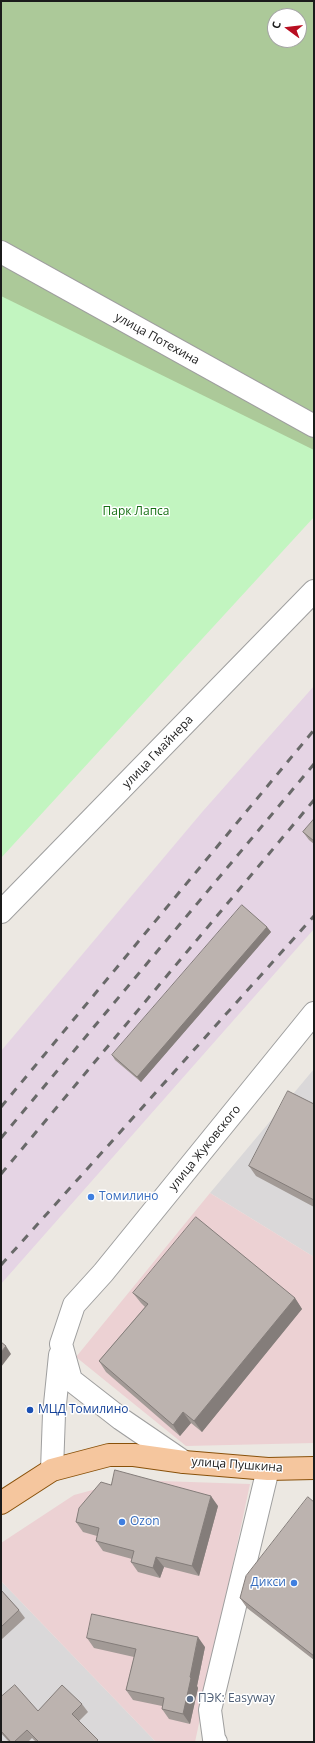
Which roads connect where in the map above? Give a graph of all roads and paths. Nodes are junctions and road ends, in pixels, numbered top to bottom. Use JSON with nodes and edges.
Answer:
{"nodes":[{"id":1,"x":1,"y":252,"type":"edge"},
{"id":2,"x":314,"y":426,"type":"edge"},
{"id":3,"x":314,"y":592,"type":"edge"},
{"id":4,"x":1,"y":912,"type":"edge"},
{"id":5,"x":314,"y":1013,"type":"edge"},
{"id":6,"x":61,"y":1344,"type":"junction"},
{"id":7,"x":184,"y":1462,"type":"junction"},
{"id":8,"x":314,"y":1468,"type":"edge"},
{"id":9,"x":52,"y":1470,"type":"junction"},
{"id":10,"x":268,"y":1470,"type":"junction"},
{"id":11,"x":1,"y":1503,"type":"edge"},
{"id":12,"x":216,"y":1742,"type":"edge"}],
"edges":[{"from":1,"to":2,"type":"street","name":"улица Потехина"},
{"from":3,"to":4,"type":"street","name":"улица Гмайнера"},
{"from":5,"to":6,"type":"street","name":"улица Жуковского"},
{"from":6,"to":7,"type":"street"},
{"from":6,"to":9,"type":"street","name":"улица Жуковского"},
{"from":7,"to":9,"type":"main road","name":"улица Пушкина"},
{"from":7,"to":10,"type":"main road","name":"улица Пушкина"},
{"from":8,"to":10,"type":"main road","name":"улица Пушкина"},
{"from":9,"to":11,"type":"main road","name":"улица Пушкина"},
{"from":10,"to":12,"type":"street"}]}
